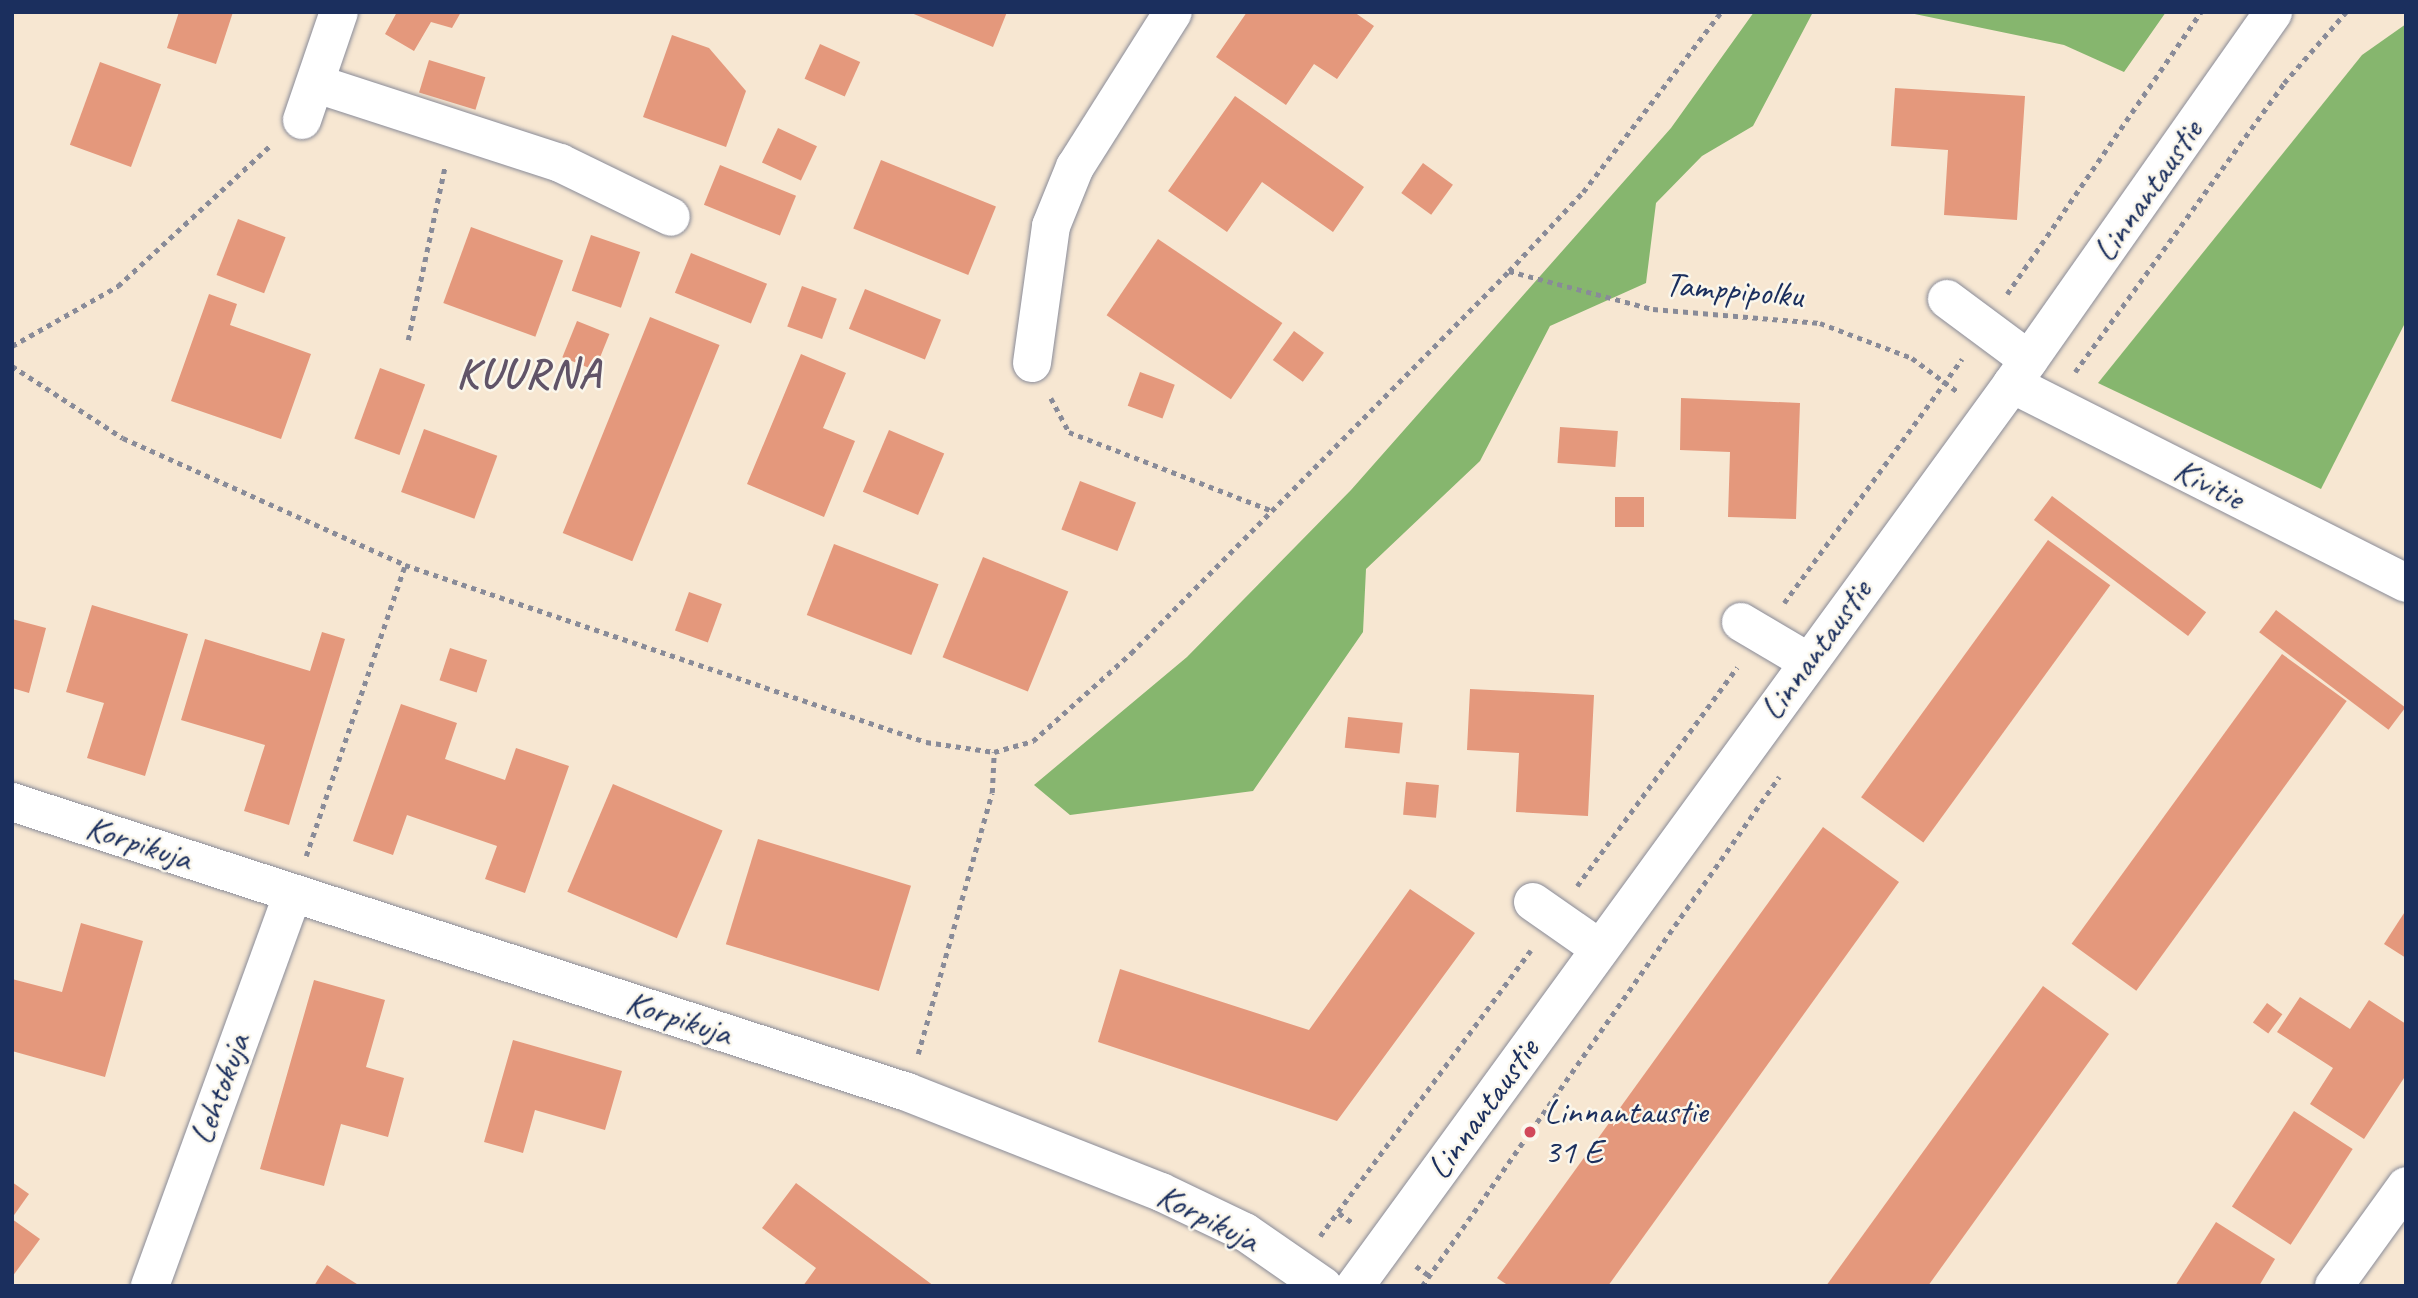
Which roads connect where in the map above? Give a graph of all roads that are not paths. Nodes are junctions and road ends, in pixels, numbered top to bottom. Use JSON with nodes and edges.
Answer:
{"nodes":[{"id":1,"x":340,"y":12,"type":"edge"},
{"id":2,"x":1173,"y":12,"type":"edge"},
{"id":3,"x":2273,"y":12,"type":"edge"},
{"id":4,"x":317,"y":84,"type":"junction"},
{"id":5,"x":302,"y":120,"type":"road end"},
{"id":6,"x":671,"y":217,"type":"dead end"},
{"id":7,"x":1947,"y":299,"type":"dead end"},
{"id":8,"x":1032,"y":363,"type":"road end"},
{"id":9,"x":2020,"y":372,"type":"junction"},
{"id":10,"x":2406,"y":583,"type":"edge"},
{"id":11,"x":1751,"y":628,"type":"road end"},
{"id":12,"x":1807,"y":661,"type":"junction"},
{"id":13,"x":12,"y":802,"type":"edge"},
{"id":14,"x":293,"y":894,"type":"junction"},
{"id":15,"x":1544,"y":910,"type":"road end"},
{"id":16,"x":1599,"y":948,"type":"junction"},
{"id":17,"x":2406,"y":1186,"type":"edge"},
{"id":18,"x":150,"y":1286,"type":"edge"},
{"id":19,"x":1323,"y":1286,"type":"edge"},
{"id":20,"x":1355,"y":1286,"type":"edge"},
{"id":21,"x":2334,"y":1286,"type":"edge"}],
"edges":[{"from":1,"to":4,"type":"street"},
{"from":2,"to":8,"type":"street"},
{"from":3,"to":9,"type":"street","name":"Linnantaustie"},
{"from":4,"to":5,"type":"street"},
{"from":4,"to":6,"type":"street"},
{"from":7,"to":9,"type":"street","name":"Kivitie"},
{"from":9,"to":10,"type":"street","name":"Kivitie"},
{"from":9,"to":12,"type":"street","name":"Linnantaustie"},
{"from":11,"to":12,"type":"street"},
{"from":12,"to":16,"type":"street","name":"Linnantaustie"},
{"from":13,"to":14,"type":"street","name":"Korpikuja"},
{"from":14,"to":18,"type":"street","name":"Lehtokuja"},
{"from":14,"to":19,"type":"street","name":"Korpikuja"},
{"from":15,"to":16,"type":"street"},
{"from":16,"to":20,"type":"street","name":"Linnantaustie"},
{"from":17,"to":21,"type":"street"}]}
